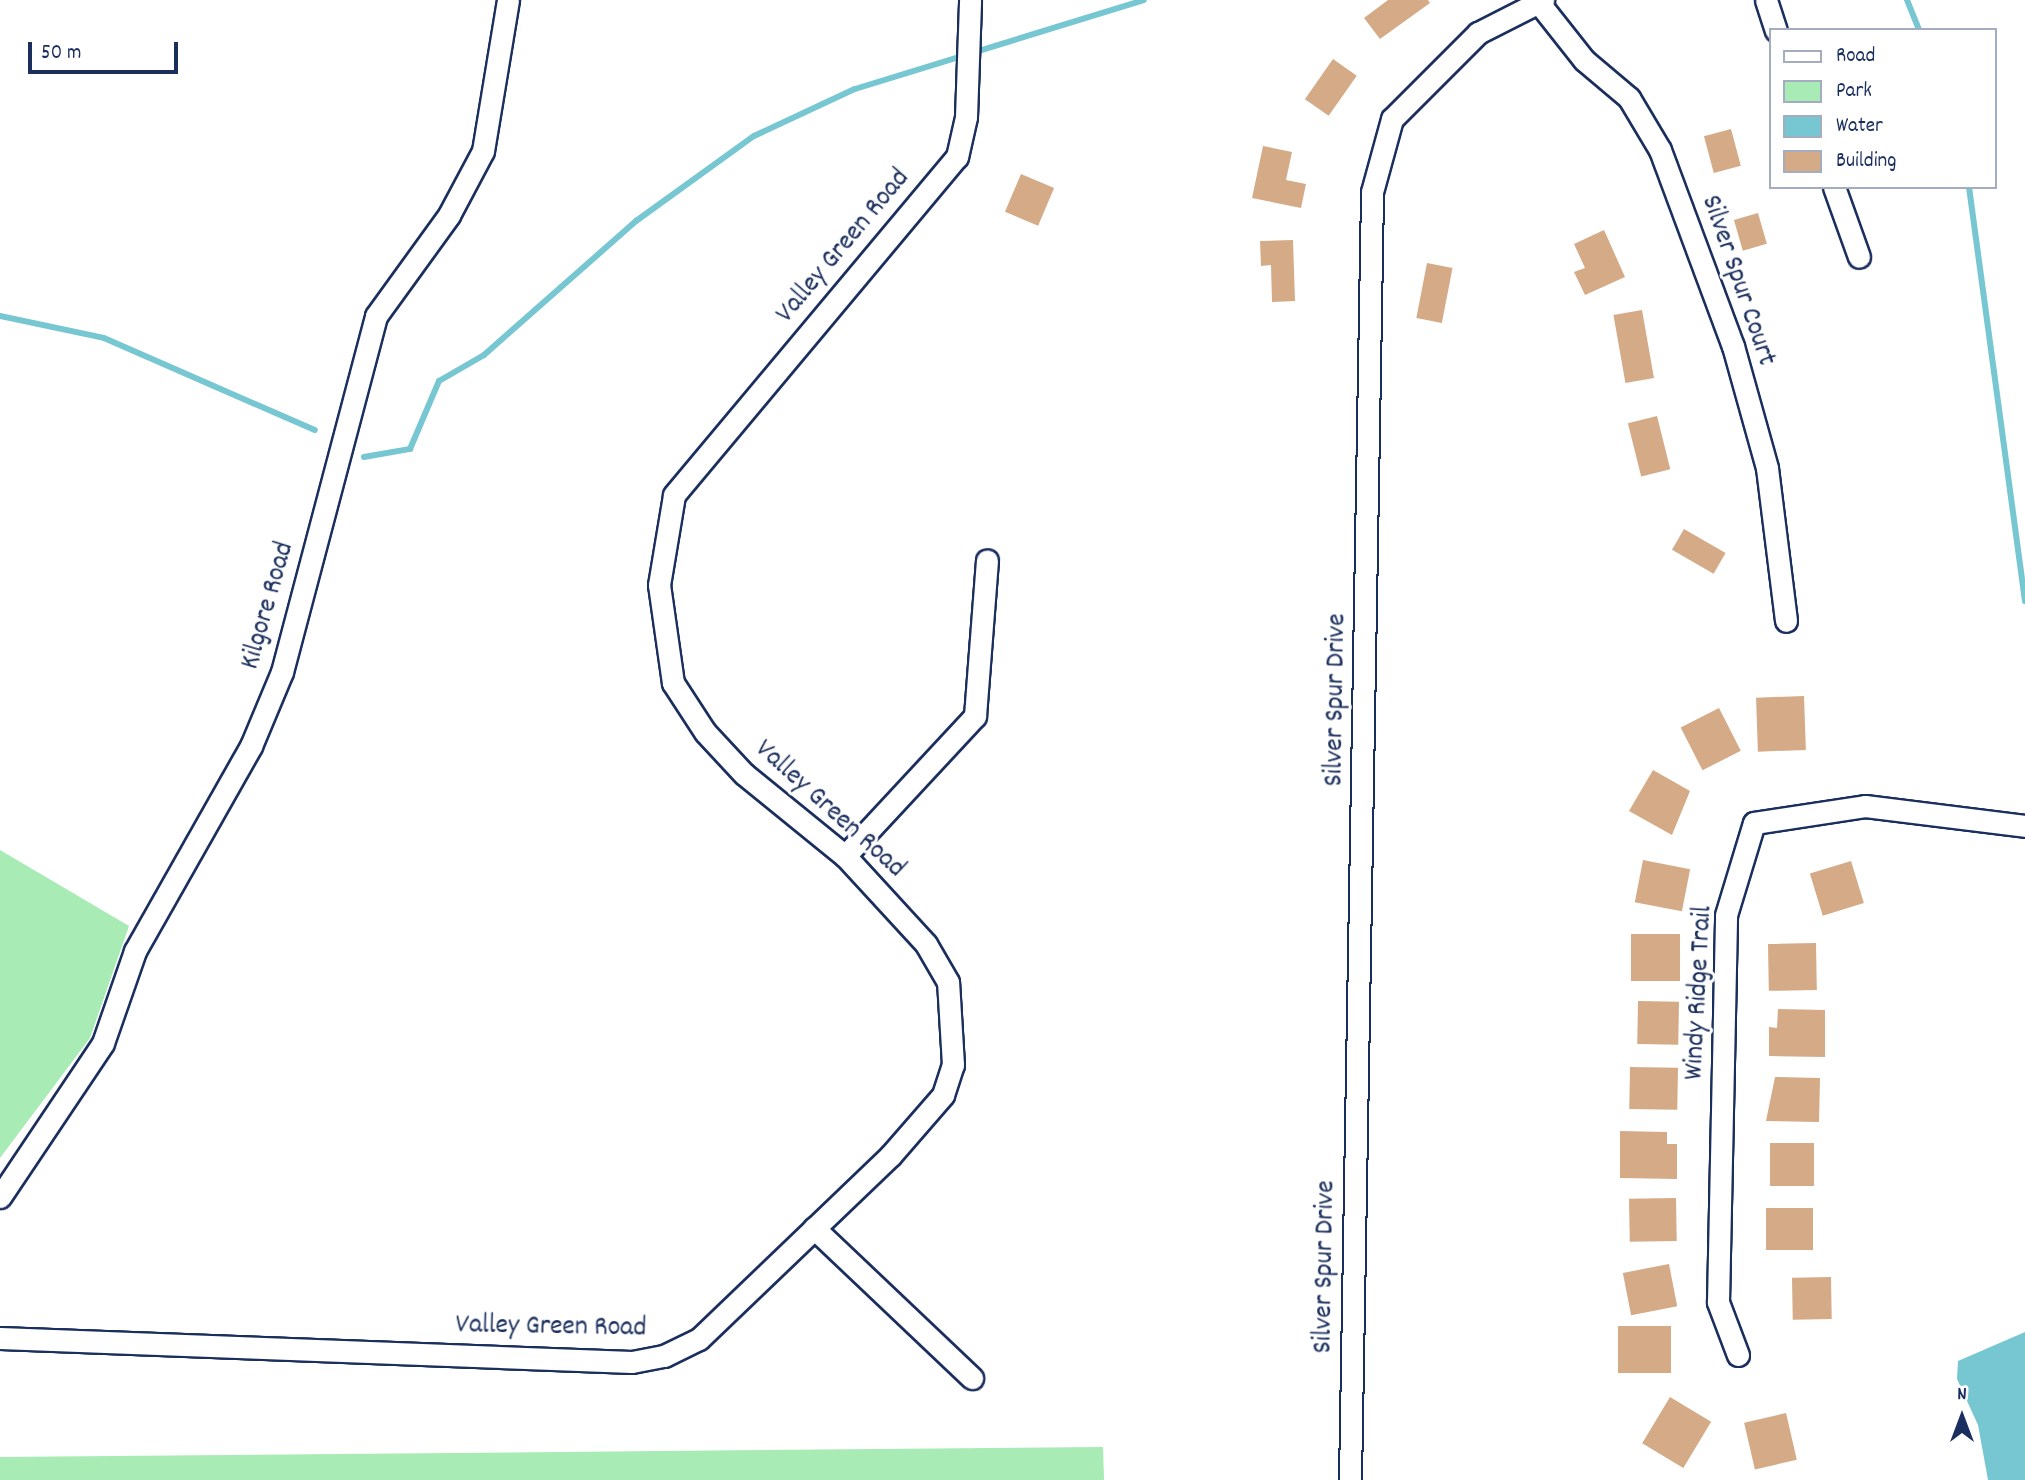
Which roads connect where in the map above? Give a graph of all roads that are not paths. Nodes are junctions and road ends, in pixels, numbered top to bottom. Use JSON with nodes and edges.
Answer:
{"nodes":[{"id":1,"x":508,"y":0,"type":"edge"},
{"id":2,"x":970,"y":0,"type":"edge"},
{"id":3,"x":1766,"y":0,"type":"edge"},
{"id":4,"x":1541,"y":1,"type":"edge"},
{"id":5,"x":1775,"y":28,"type":"edge"},
{"id":6,"x":1835,"y":189,"type":"edge"},
{"id":7,"x":1859,"y":257,"type":"dead end"},
{"id":8,"x":986,"y":560,"type":"dead end"},
{"id":9,"x":1786,"y":621,"type":"dead end"},
{"id":10,"x":2025,"y":826,"type":"edge"},
{"id":11,"x":845,"y":856,"type":"junction"},
{"id":12,"x":0,"y":1197,"type":"edge"},
{"id":13,"x":814,"y":1228,"type":"junction"},
{"id":14,"x":0,"y":1338,"type":"edge"},
{"id":15,"x":1738,"y":1355,"type":"dead end"},
{"id":16,"x":972,"y":1378,"type":"dead end"},
{"id":17,"x":1350,"y":1480,"type":"edge"}],
"edges":[{"from":1,"to":12,"type":"street","name":"Kilgore Road"},
{"from":2,"to":11,"type":"street","name":"Valley Green Road"},
{"from":3,"to":5,"type":"street"},
{"from":4,"to":9,"type":"street","name":"Silver Spur Court"},
{"from":4,"to":17,"type":"street","name":"Silver Spur Drive"},
{"from":6,"to":7,"type":"street"},
{"from":8,"to":11,"type":"street"},
{"from":10,"to":15,"type":"street","name":"Windy Ridge Trail"},
{"from":11,"to":13,"type":"street","name":"Valley Green Road"},
{"from":13,"to":14,"type":"street","name":"Valley Green Road"},
{"from":13,"to":16,"type":"street"}]}
